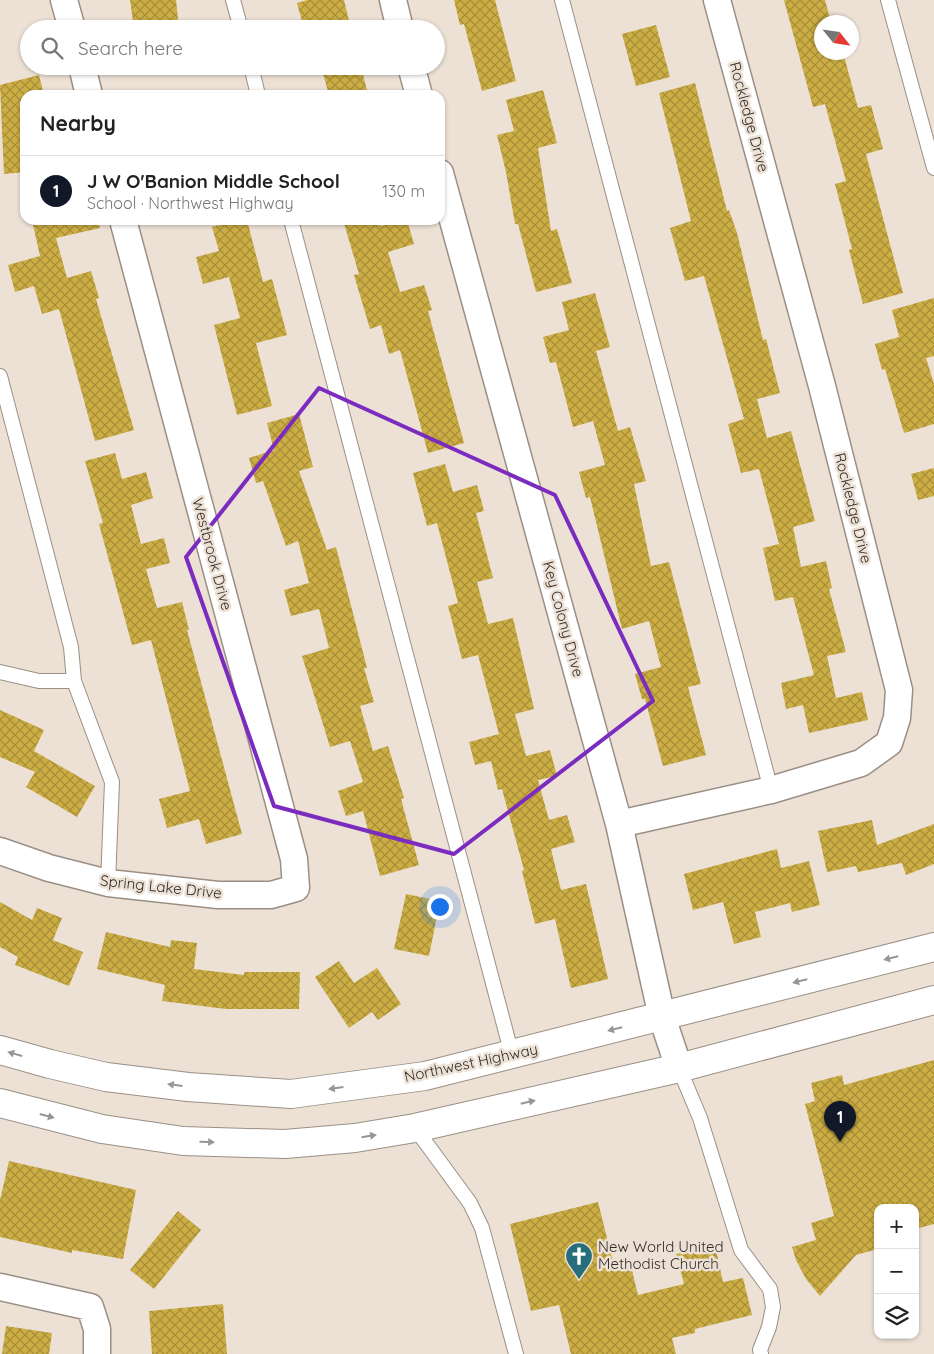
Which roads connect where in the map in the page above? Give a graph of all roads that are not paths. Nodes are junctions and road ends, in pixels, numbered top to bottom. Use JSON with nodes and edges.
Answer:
{"nodes":[{"id":1,"x":64,"y":0,"type":"edge"},
{"id":2,"x":233,"y":0,"type":"edge"},
{"id":3,"x":393,"y":0,"type":"edge"},
{"id":4,"x":562,"y":0,"type":"edge"},
{"id":5,"x":717,"y":0,"type":"edge"},
{"id":6,"x":888,"y":0,"type":"edge"},
{"id":7,"x":70,"y":20,"type":"edge"},
{"id":8,"x":239,"y":20,"type":"edge"},
{"id":9,"x":398,"y":20,"type":"edge"},
{"id":10,"x":84,"y":75,"type":"edge"},
{"id":11,"x":252,"y":75,"type":"edge"},
{"id":12,"x":413,"y":75,"type":"edge"},
{"id":13,"x":88,"y":90,"type":"edge"},
{"id":14,"x":257,"y":90,"type":"edge"},
{"id":15,"x":418,"y":90,"type":"edge"},
{"id":16,"x":934,"y":168,"type":"edge"},
{"id":17,"x":445,"y":190,"type":"edge"},
{"id":18,"x":124,"y":225,"type":"edge"},
{"id":19,"x":292,"y":225,"type":"edge"},
{"id":20,"x":0,"y":376,"type":"edge"},
{"id":21,"x":0,"y":672,"type":"edge"},
{"id":22,"x":74,"y":681,"type":"junction"},
{"id":23,"x":771,"y":790,"type":"junction"},
{"id":24,"x":619,"y":824,"type":"junction"},
{"id":25,"x":0,"y":851,"type":"edge"},
{"id":26,"x":108,"y":883,"type":"junction"},
{"id":27,"x":296,"y":888,"type":"joint"},
{"id":28,"x":934,"y":947,"type":"edge"},
{"id":29,"x":934,"y":1000,"type":"edge"},
{"id":30,"x":662,"y":1017,"type":"junction"},
{"id":31,"x":0,"y":1050,"type":"edge"},
{"id":32,"x":512,"y":1055,"type":"junction"},
{"id":33,"x":678,"y":1068,"type":"junction"},
{"id":34,"x":0,"y":1103,"type":"edge"},
{"id":35,"x":415,"y":1128,"type":"junction"},
{"id":36,"x":0,"y":1287,"type":"edge"},
{"id":37,"x":97,"y":1354,"type":"edge"},
{"id":38,"x":516,"y":1354,"type":"edge"},
{"id":39,"x":761,"y":1354,"type":"edge"}],
"edges":[{"from":1,"to":7,"type":"street"},
{"from":2,"to":8,"type":"lane"},
{"from":3,"to":9,"type":"street"},
{"from":4,"to":23,"type":"lane"},
{"from":5,"to":23,"type":"street","name":"Rockledge Drive"},
{"from":6,"to":16,"type":"lane"},
{"from":10,"to":13,"type":"street"},
{"from":11,"to":14,"type":"lane"},
{"from":12,"to":15,"type":"street"},
{"from":17,"to":24,"type":"street","name":"Key Colony Drive"},
{"from":18,"to":27,"type":"street","name":"Westbrook Drive"},
{"from":19,"to":32,"type":"lane"},
{"from":20,"to":22,"type":"lane"},
{"from":21,"to":22,"type":"lane"},
{"from":22,"to":26,"type":"lane"},
{"from":23,"to":24,"type":"street","name":"Rockledge Drive"},
{"from":24,"to":30,"type":"street","name":"Key Colony Drive"},
{"from":25,"to":26,"type":"street","name":"Spring Lake Drive"},
{"from":26,"to":27,"type":"street","name":"Spring Lake Drive"},
{"from":28,"to":30,"type":"main road","name":"Northwest Highway","one_way":true},
{"from":29,"to":33,"type":"main road"},
{"from":30,"to":32,"type":"main road","name":"Northwest Highway","one_way":true},
{"from":30,"to":33,"type":"street","name":"Key Colony Drive"},
{"from":32,"to":31,"type":"main road","name":"Northwest Highway","one_way":true},
{"from":35,"to":33,"type":"main road","one_way":true},
{"from":33,"to":39,"type":"lane"},
{"from":34,"to":35,"type":"main road","one_way":true},
{"from":35,"to":38,"type":"lane"},
{"from":36,"to":37,"type":"street"}]}
